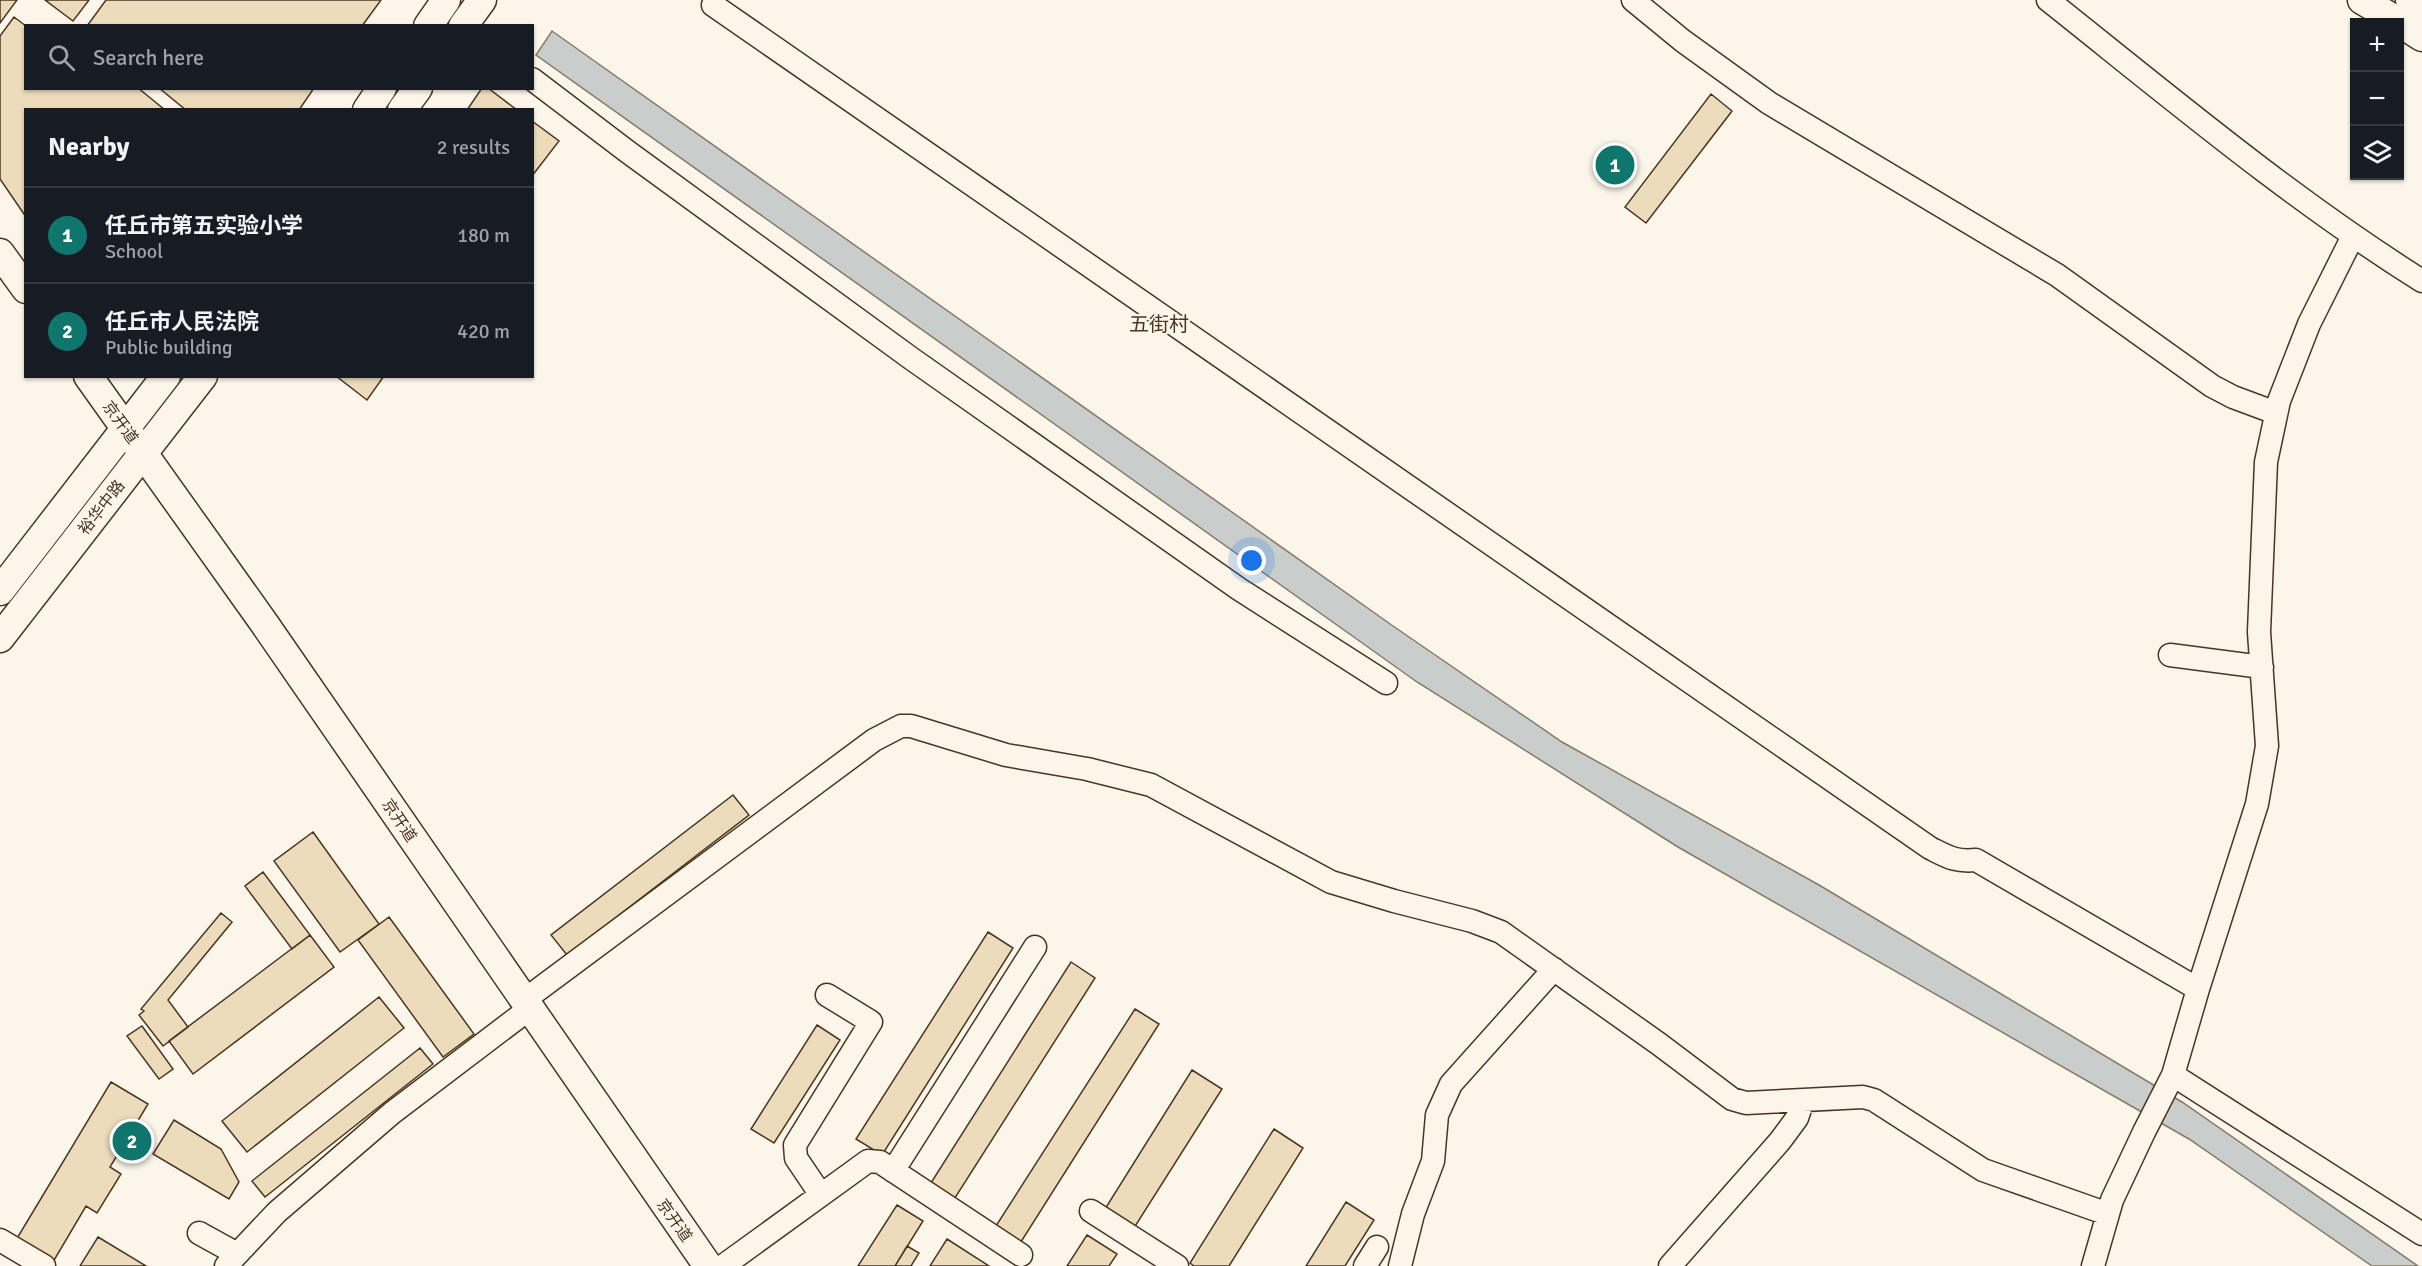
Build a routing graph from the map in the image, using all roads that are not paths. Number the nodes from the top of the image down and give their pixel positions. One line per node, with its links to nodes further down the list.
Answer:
1 (446, 0): 10 (main road)
2 (482, 0): 11 (main road)
3 (1633, 0): 26 (street)
4 (2048, 0): 19 (street)
5 (2362, 0): 9 (main road)
6 (2410, 0): 8 (main road)
7 (713, 5): 36 (street)
8 (2422, 7)
9 (2391, 18)
10 (429, 24)
11 (464, 24)
12 (2404, 26): 13 (main road)
13 (2422, 37)
14 (534, 81): 33 (street)
15 (381, 90): 17 (main road)
16 (417, 90): 18 (main road)
17 (368, 108)
18 (403, 108)
19 (2353, 236): 21 (street); 26 (street)
20 (0, 253): 22 (main road)
21 (2422, 280)
22 (24, 286)
23 (89, 378): 27 (main road, 京开道)
24 (164, 378): 27 (main road, 裕华中路)
25 (201, 378): 28 (main road, 裕华中路)
26 (2276, 413): 32 (street)
27 (126, 429): 28 (main road, 京开道); 29 (main road, 裕华中路)
28 (143, 453): 30 (main road, 裕华中路); 38 (main road, 京开道)
29 (0, 591)
30 (0, 638)
31 (2170, 655): 32 (street)
32 (2262, 667): 36 (street)
33 (1386, 683)
34 (1035, 946): 41 (street)
35 (1554, 969): 38 (street); 40 (street); 56 (street)
36 (2198, 989): 39 (street)
37 (827, 995): 42 (street)
38 (526, 1005): 50 (street); 53 (main road, 京开道)
39 (2172, 1077): 44 (street); 46 (street)
40 (1803, 1100): 44 (street); 57 (street)
41 (893, 1171): 42 (street); 49 (street)
42 (821, 1196): 54 (street)
43 (1091, 1211): 51 (street)
44 (2108, 1214): 58 (street)
45 (199, 1233): 50 (street)
46 (2422, 1234)
47 (0, 1240): 52 (street)
48 (1377, 1246): 55 (street)
49 (1021, 1254)
50 (232, 1260)
51 (1170, 1264)
52 (44, 1266)
53 (708, 1266)
54 (723, 1266)
55 (1365, 1266)
56 (1400, 1266)
57 (1670, 1266)
58 (2093, 1266)

